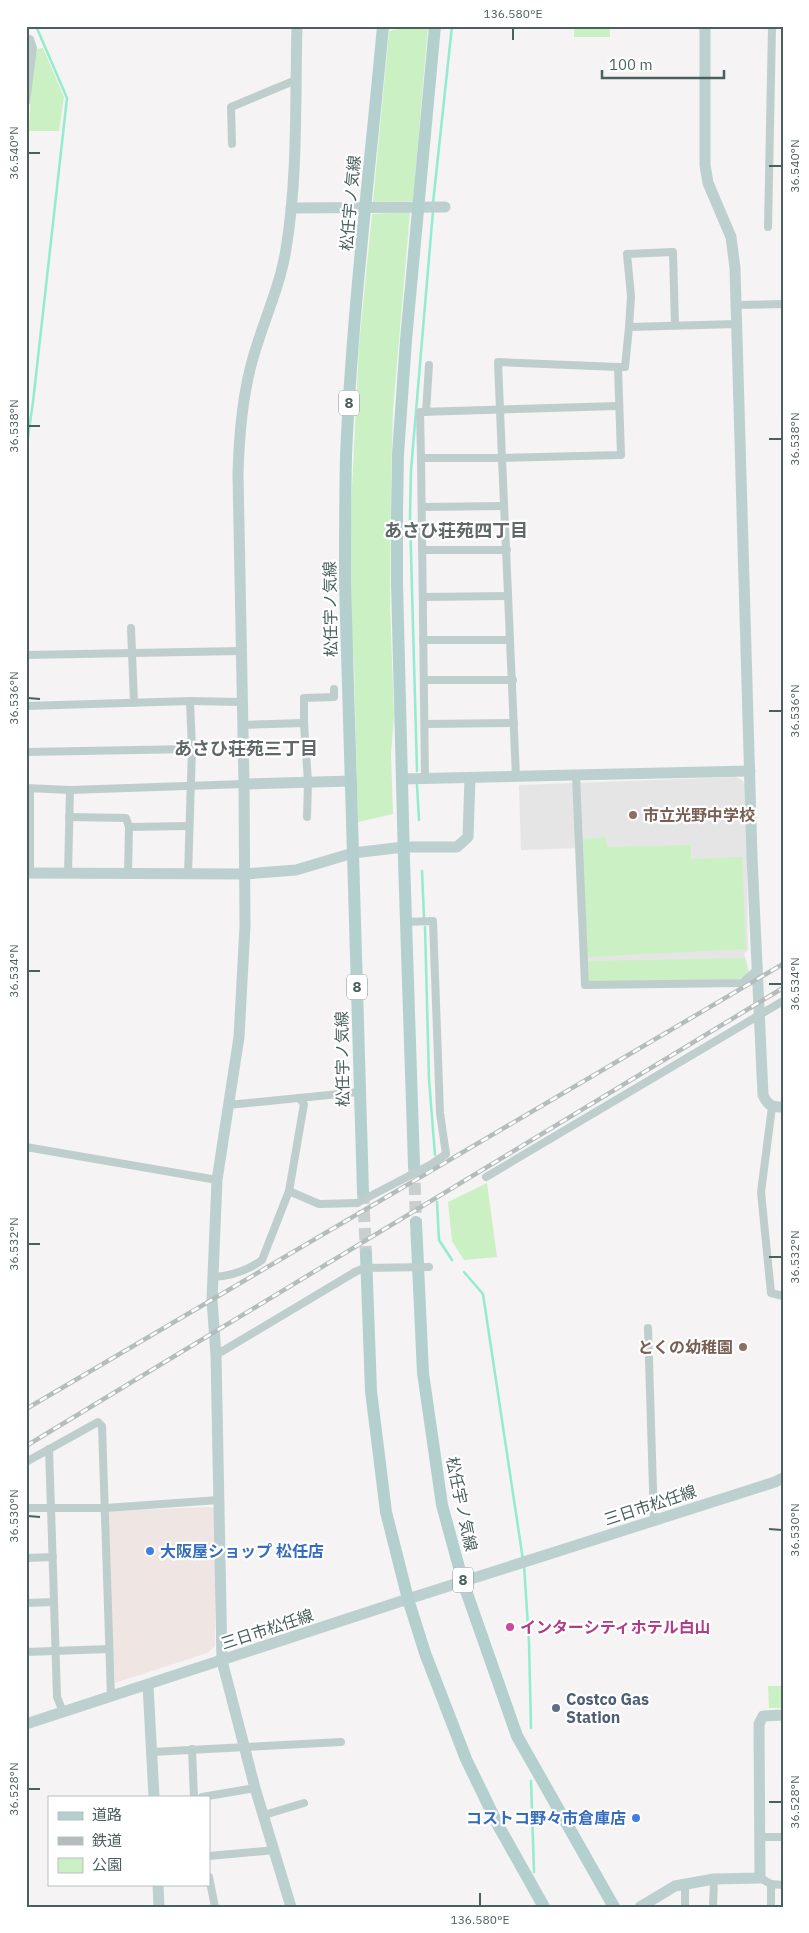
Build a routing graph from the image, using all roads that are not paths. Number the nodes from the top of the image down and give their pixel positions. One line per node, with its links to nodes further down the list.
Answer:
1 (297, 26): 7 (street)
2 (383, 26): 11 (main road, 松任宇ノ気線 / 8)
3 (435, 26): 12 (main road)
4 (705, 26): 16 (street)
5 (772, 26): 14 (street)
6 (26, 39): 8 (street)
7 (296, 80): 10 (street); 13 (street)
8 (27, 92): 9 (street)
9 (26, 102)
10 (232, 144)
11 (366, 207): 12 (street); 13 (street); 58 (main road, 松任宇ノ気線 / 8)
12 (432, 207): 56 (main road)
13 (292, 208): 36 (street)
14 (768, 227)
15 (783, 304): 16 (street)
16 (736, 305): 17 (street)
17 (737, 324): 18 (street); 52 (street)
18 (675, 325): 19 (street); 19 (street)
19 (629, 327): 21 (street)
20 (429, 365): 24 (street)
21 (618, 367): 22 (street); 23 (street)
22 (618, 406): 23 (street); 26 (street)
23 (499, 410): 24 (street); 26 (street)
24 (426, 412): 25 (street)
25 (421, 458): 26 (street); 28 (street)
26 (502, 458): 27 (street)
27 (504, 506): 28 (street); 30 (street)
28 (422, 507): 29 (street)
29 (422, 550): 30 (street); 32 (street)
30 (506, 550): 31 (street)
31 (508, 596): 32 (street); 35 (street)
32 (423, 597): 34 (street)
33 (131, 628): 37 (street)
34 (423, 640): 35 (street); 39 (street)
35 (510, 640): 40 (street)
36 (241, 651): 37 (street); 43 (street)
37 (131, 653): 38 (street); 44 (street)
38 (26, 654)
39 (424, 680): 40 (street); 48 (street)
40 (513, 680): 46 (street)
41 (334, 689): 47 (street)
42 (190, 701): 43 (street); 44 (street); 50 (street)
43 (242, 702): 49 (street)
44 (134, 703): 45 (street)
45 (26, 706)
46 (514, 723): 48 (street); 54 (street)
47 (304, 724): 49 (street); 59 (street)
48 (425, 724): 57 (street)
49 (242, 725): 60 (street)
50 (192, 750): 51 (street); 61 (street)
51 (26, 752)
52 (750, 771): 53 (street); 76 (street)
53 (576, 776): 54 (street); 76 (street)
54 (516, 777): 55 (street)
55 (470, 778): 57 (street); 68 (street)
56 (402, 779): 57 (street); 68 (main road)
57 (425, 779)
58 (351, 781): 59 (street); 69 (main road, 松任宇ノ気線 / 8)
59 (308, 782): 60 (street); 65 (street)
60 (244, 784): 61 (street); 73 (street)
61 (190, 787): 63 (street); 66 (street)
62 (28, 788): 63 (street); 70 (street)
63 (70, 790): 64 (street)
64 (69, 817): 67 (street); 71 (street)
65 (307, 817)
66 (189, 826): 67 (street); 74 (street)
67 (130, 827): 72 (street)
68 (404, 847): 69 (street); 75 (main road)
69 (353, 853): 73 (street); 79 (main road, 松任宇ノ気線 / 8)
70 (28, 873): 71 (street)
71 (68, 873): 72 (street)
72 (128, 874): 74 (street)
73 (245, 874): 74 (street); 81 (street)
74 (188, 875)
75 (405, 922): 84 (main road); 88 (street, bridge)
76 (758, 969): 78 (street)
77 (783, 1001): 78 (street)
78 (760, 1015): 82 (street); 85 (street)
79 (359, 1092): 80 (street); 88 (main road, 松任宇ノ気線 / 8)
80 (299, 1098): 81 (street); 87 (street)
81 (228, 1105): 86 (street)
82 (777, 1107): 93 (street)
83 (26, 1147): 86 (street)
84 (414, 1165)
85 (486, 1177)
86 (217, 1180): 92 (street)
87 (289, 1191): 88 (street); 92 (street)
88 (360, 1198)
89 (416, 1222): 106 (main road, 松任宇ノ気線 / 8)
90 (366, 1254): 107 (main road)
91 (429, 1267): 95 (street, bridge)
92 (213, 1277): 95 (street)
93 (783, 1296)
94 (648, 1328): 103 (street)
95 (216, 1355): 99 (street)
96 (49, 1449): 97 (street); 101 (street); 102 (street)
97 (26, 1462)
98 (783, 1478): 103 (street, 三日市松任線)
99 (219, 1500): 102 (street); 113 (street)
100 (26, 1508): 101 (street)
101 (51, 1508): 102 (street); 104 (street)
102 (105, 1508): 110 (street)
103 (654, 1520): 106 (street, 三日市松任線)
104 (53, 1557): 105 (street); 108 (street)
105 (26, 1558)
106 (463, 1582): 107 (street, 三日市松任線); 143 (main road, 松任宇ノ気線 / 8)
107 (408, 1599): 113 (street, 三日市松任線); 142 (main road)
108 (54, 1602): 109 (street); 111 (street)
109 (26, 1603)
110 (109, 1649): 111 (street); 115 (street)
111 (55, 1650): 112 (street); 116 (street)
112 (26, 1652)
113 (222, 1661): 114 (street, 三日市松任線); 120 (street)
114 (148, 1685): 115 (street, 三日市松任線); 122 (street)
115 (111, 1697): 116 (street, 三日市松任線)
116 (63, 1712): 118 (street, 三日市松任線)
117 (783, 1716): 129 (street)
118 (26, 1724)
119 (341, 1742): 120 (street)
120 (244, 1746): 121 (street); 123 (street)
121 (192, 1749): 122 (street); 125 (street)
122 (152, 1752): 124 (street)
123 (255, 1788): 126 (street); 128 (street)
124 (154, 1796)
125 (194, 1796)
126 (208, 1796)
127 (304, 1803): 128 (street)
128 (264, 1815): 131 (street)
129 (761, 1837): 130 (street); 134 (street)
130 (783, 1837)
131 (275, 1850): 132 (street); 141 (street)
132 (210, 1856)
133 (714, 1879): 134 (street); 136 (street); 146 (street)
134 (765, 1881): 137 (street); 147 (street)
135 (210, 1882): 140 (street)
136 (685, 1884): 144 (street); 145 (street)
137 (783, 1885)
138 (158, 1886): 139 (street)
139 (159, 1907)
140 (215, 1907)
141 (291, 1907)
142 (544, 1907)
143 (614, 1907)
144 (640, 1907)
145 (685, 1907)
146 (713, 1907)
147 (771, 1907)

